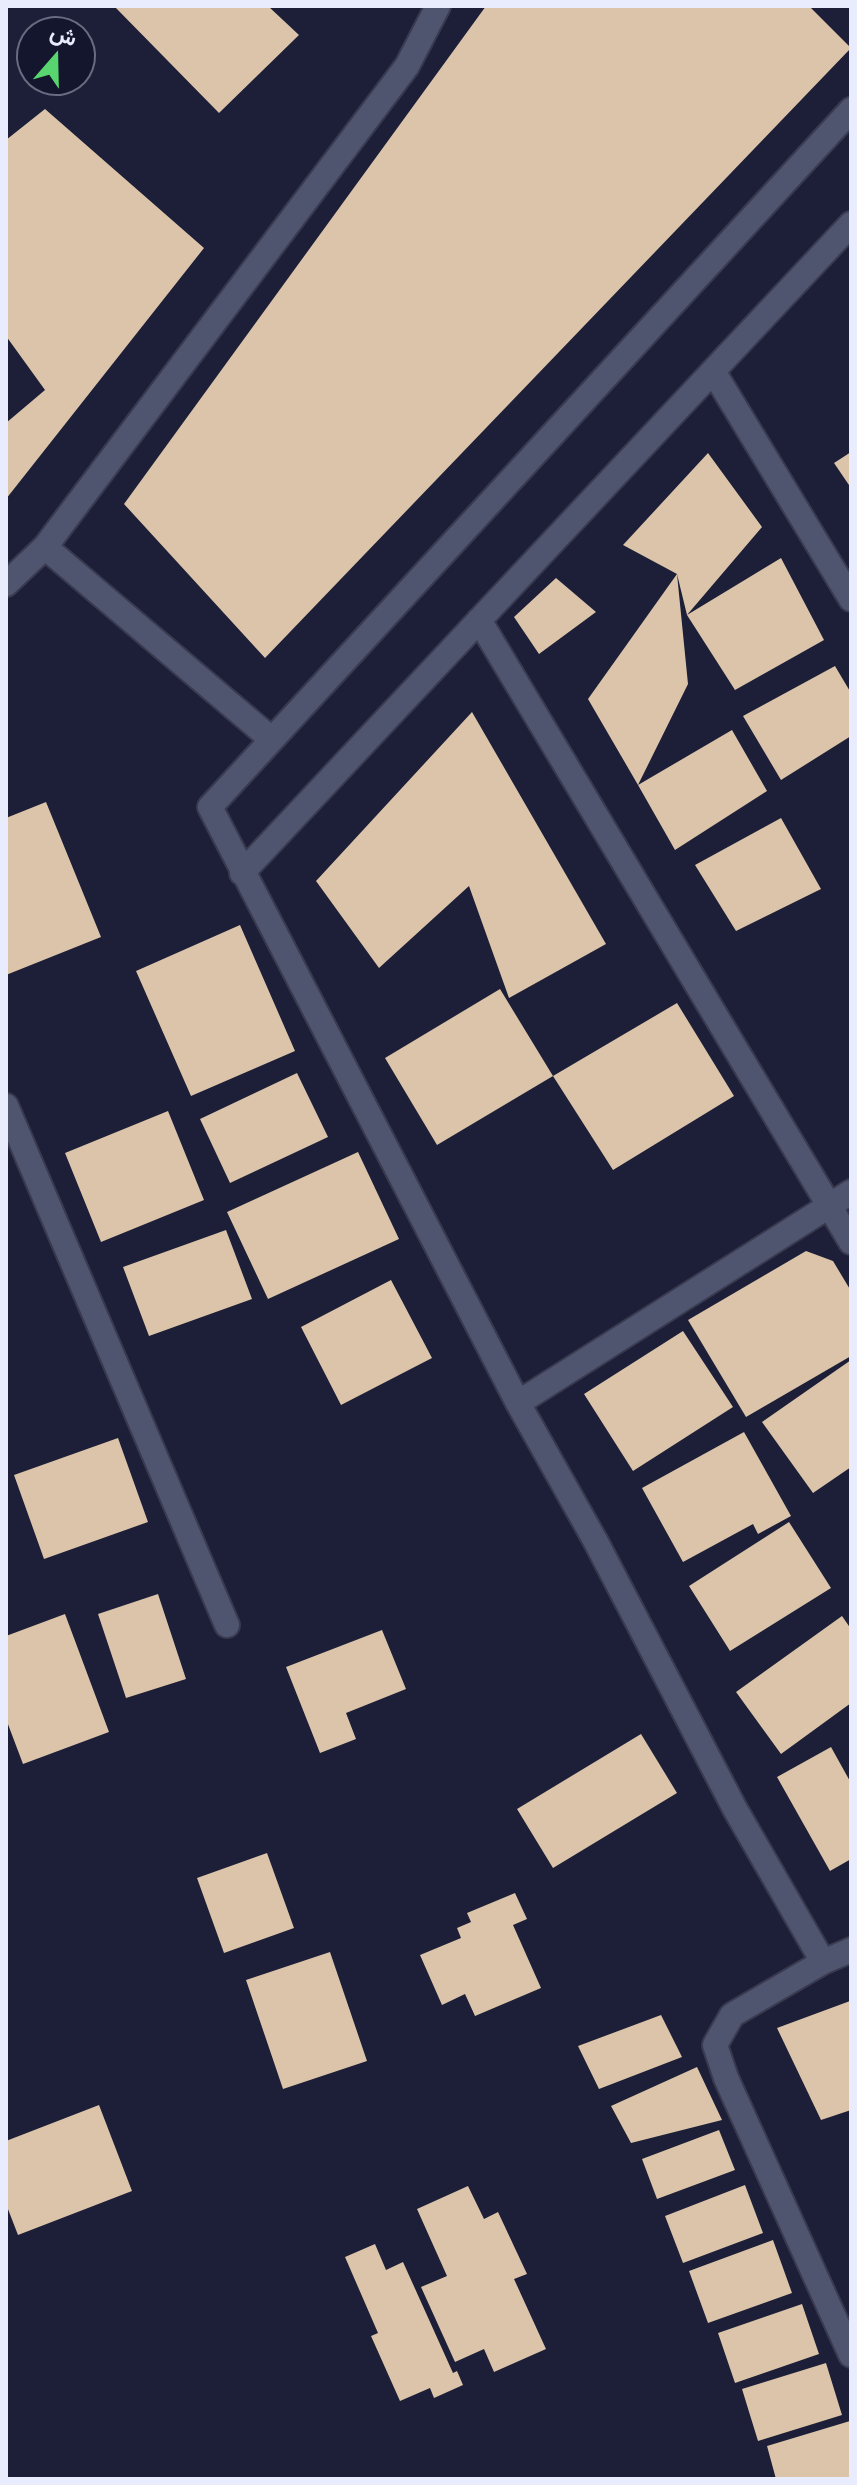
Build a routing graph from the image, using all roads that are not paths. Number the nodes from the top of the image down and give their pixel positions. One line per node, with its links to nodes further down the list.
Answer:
1 (438, 6): 5 (street)
2 (851, 110): 9 (street)
3 (851, 224): 4 (street)
4 (713, 371): 7 (street); 8 (street)
5 (45, 547): 6 (street); 9 (street)
6 (7, 586)
7 (851, 599)
8 (479, 620): 10 (street); 13 (street)
9 (270, 738): 10 (street)
10 (242, 873): 15 (street)
11 (6, 1106): 16 (street)
12 (851, 1192): 13 (street)
13 (829, 1206): 14 (street); 15 (street)
14 (851, 1242)
15 (518, 1403): 18 (street)
16 (227, 1625)
17 (851, 1950): 18 (street)
18 (823, 1962): 19 (street)
19 (851, 2355)

